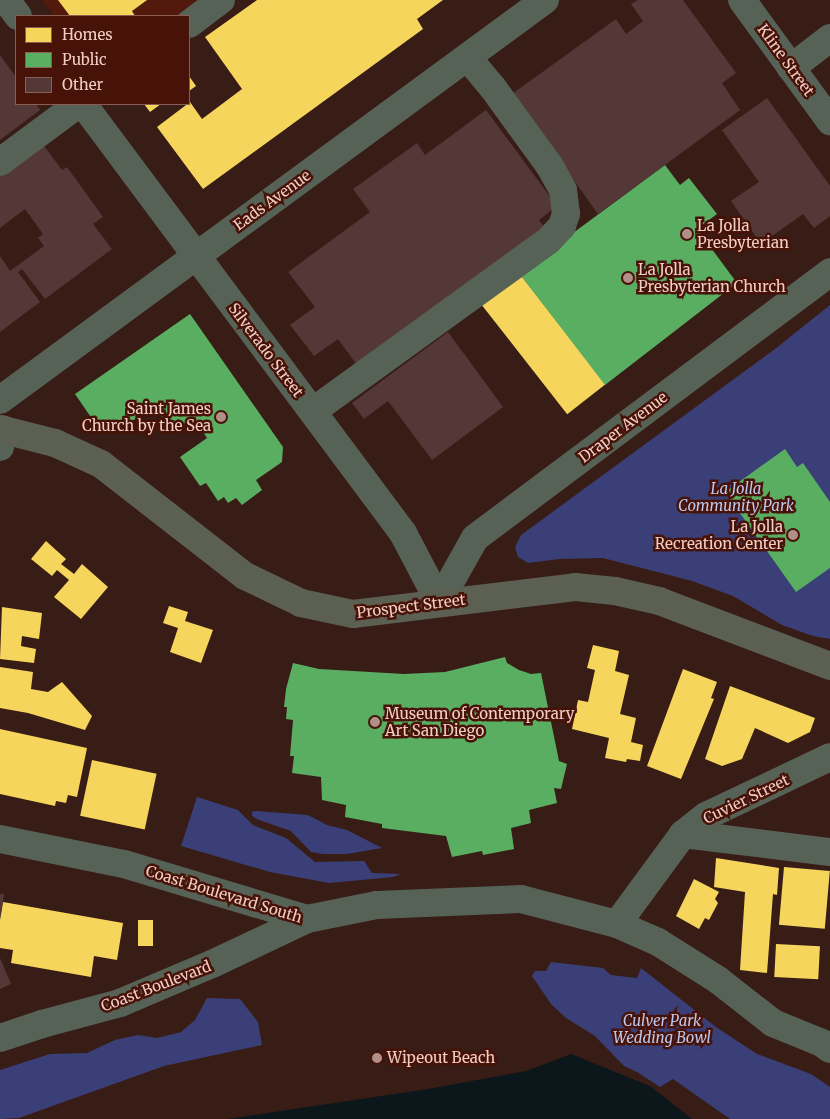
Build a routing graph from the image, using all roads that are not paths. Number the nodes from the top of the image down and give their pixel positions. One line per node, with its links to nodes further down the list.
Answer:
1 (6, 0): 5 (street)
2 (221, 0): 6 (street)
3 (544, 0): 8 (street, Eads Avenue)
4 (742, 0): 9 (street, Kline Street)
5 (17, 15)
6 (190, 23)
7 (830, 38): 9 (street)
8 (467, 57): 14 (street, Eads Avenue); 17 (street)
9 (791, 68): 12 (street, Kline Street)
10 (77, 105): 13 (street)
11 (84, 105): 14 (street, Silverado Street)
12 (830, 121)
13 (0, 162)
14 (195, 256): 16 (street, Eads Avenue); 17 (street, Silverado Street)
15 (830, 272): 19 (street, Draper Avenue)
16 (0, 400)
17 (313, 411): 19 (street, Silverado Street)
18 (1, 435): 19 (main road, Prospect Street)
19 (440, 602): 20 (main road, Prospect Street)
20 (830, 666)
21 (830, 757): 22 (street, Cuvier Street)
22 (684, 834): 24 (street); 26 (street, Cuvier Street)
23 (0, 839): 25 (street, Coast Boulevard South)
24 (830, 852)
25 (306, 919): 26 (street, Coast Boulevard South); 27 (street, Coast Boulevard)
26 (617, 924): 28 (street, Coast Boulevard South)
27 (0, 1038)
28 (830, 1049)

